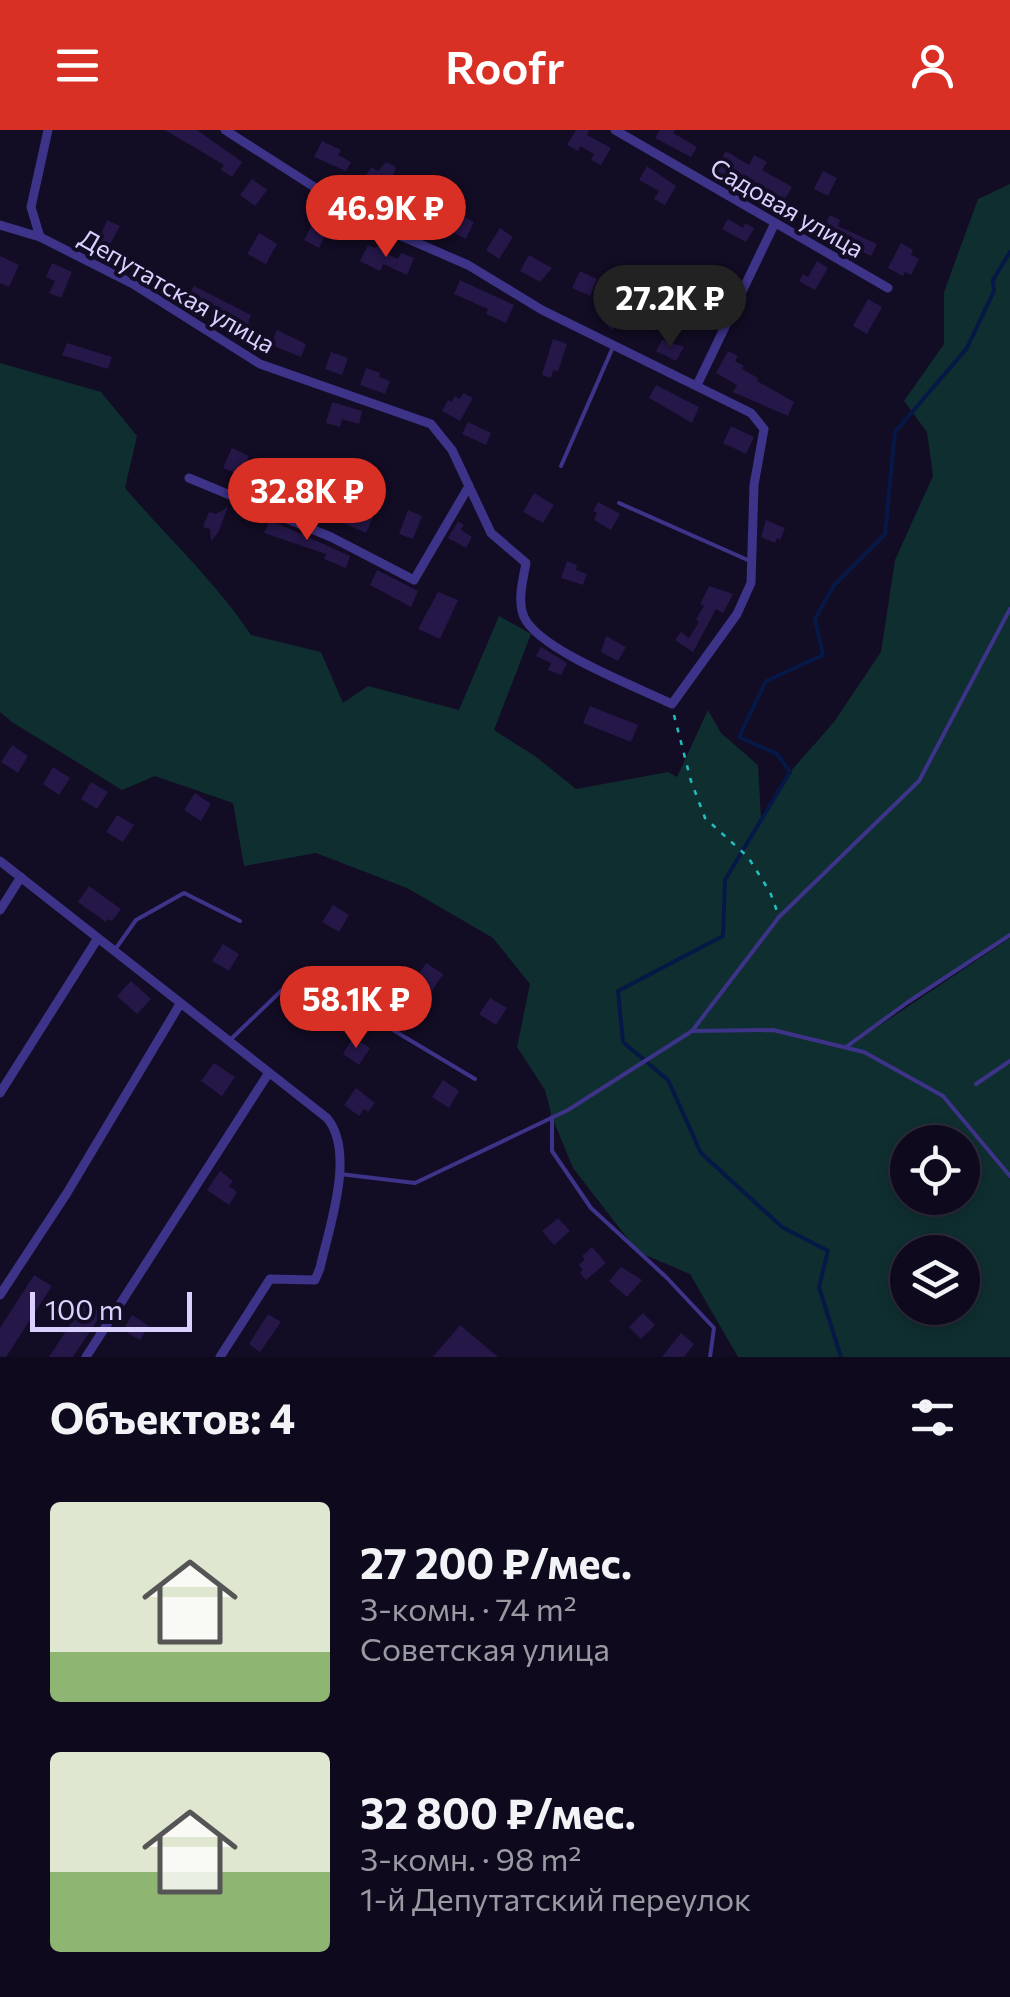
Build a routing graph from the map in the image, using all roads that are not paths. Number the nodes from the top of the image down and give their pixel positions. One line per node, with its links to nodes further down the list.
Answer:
1 (48, 130): 6 (street, Депутатская улица)
2 (225, 130): 8 (street)
3 (615, 130): 5 (street, Садовая улица)
4 (0, 224): 6 (street)
5 (774, 225): 7 (street, Садовая улица); 9 (street)
6 (40, 237): 12 (street, Депутатская улица)
7 (888, 288)
8 (614, 345): 9 (street); 10 (lane)
9 (697, 385): 14 (street)
10 (562, 466)
11 (189, 478): 12 (street)
12 (469, 486): 14 (street, Депутатская улица)
13 (620, 503): 14 (lane)
14 (750, 561)
15 (1010, 608): 24 (lane)
16 (0, 861): 17 (street)
17 (21, 877): 18 (street); 21 (street)
18 (0, 910)
19 (240, 921): 22 (lane)
20 (1010, 934): 26 (lane)
21 (98, 938): 22 (street); 31 (street)
22 (114, 952): 23 (street)
23 (180, 1004): 25 (street); 35 (street)
24 (692, 1031): 26 (lane); 32 (lane)
25 (227, 1042): 28 (street); 29 (lane)
26 (846, 1048): 34 (lane)
27 (1010, 1061): 30 (lane)
28 (268, 1074): 33 (street); 36 (street)
29 (475, 1078)
30 (976, 1084)
31 (0, 1092)
32 (552, 1118): 33 (lane); 38 (lane)
33 (340, 1174): 37 (street)
34 (1010, 1176)
35 (0, 1295)
36 (86, 1357)
37 (220, 1357)
38 (710, 1357)

